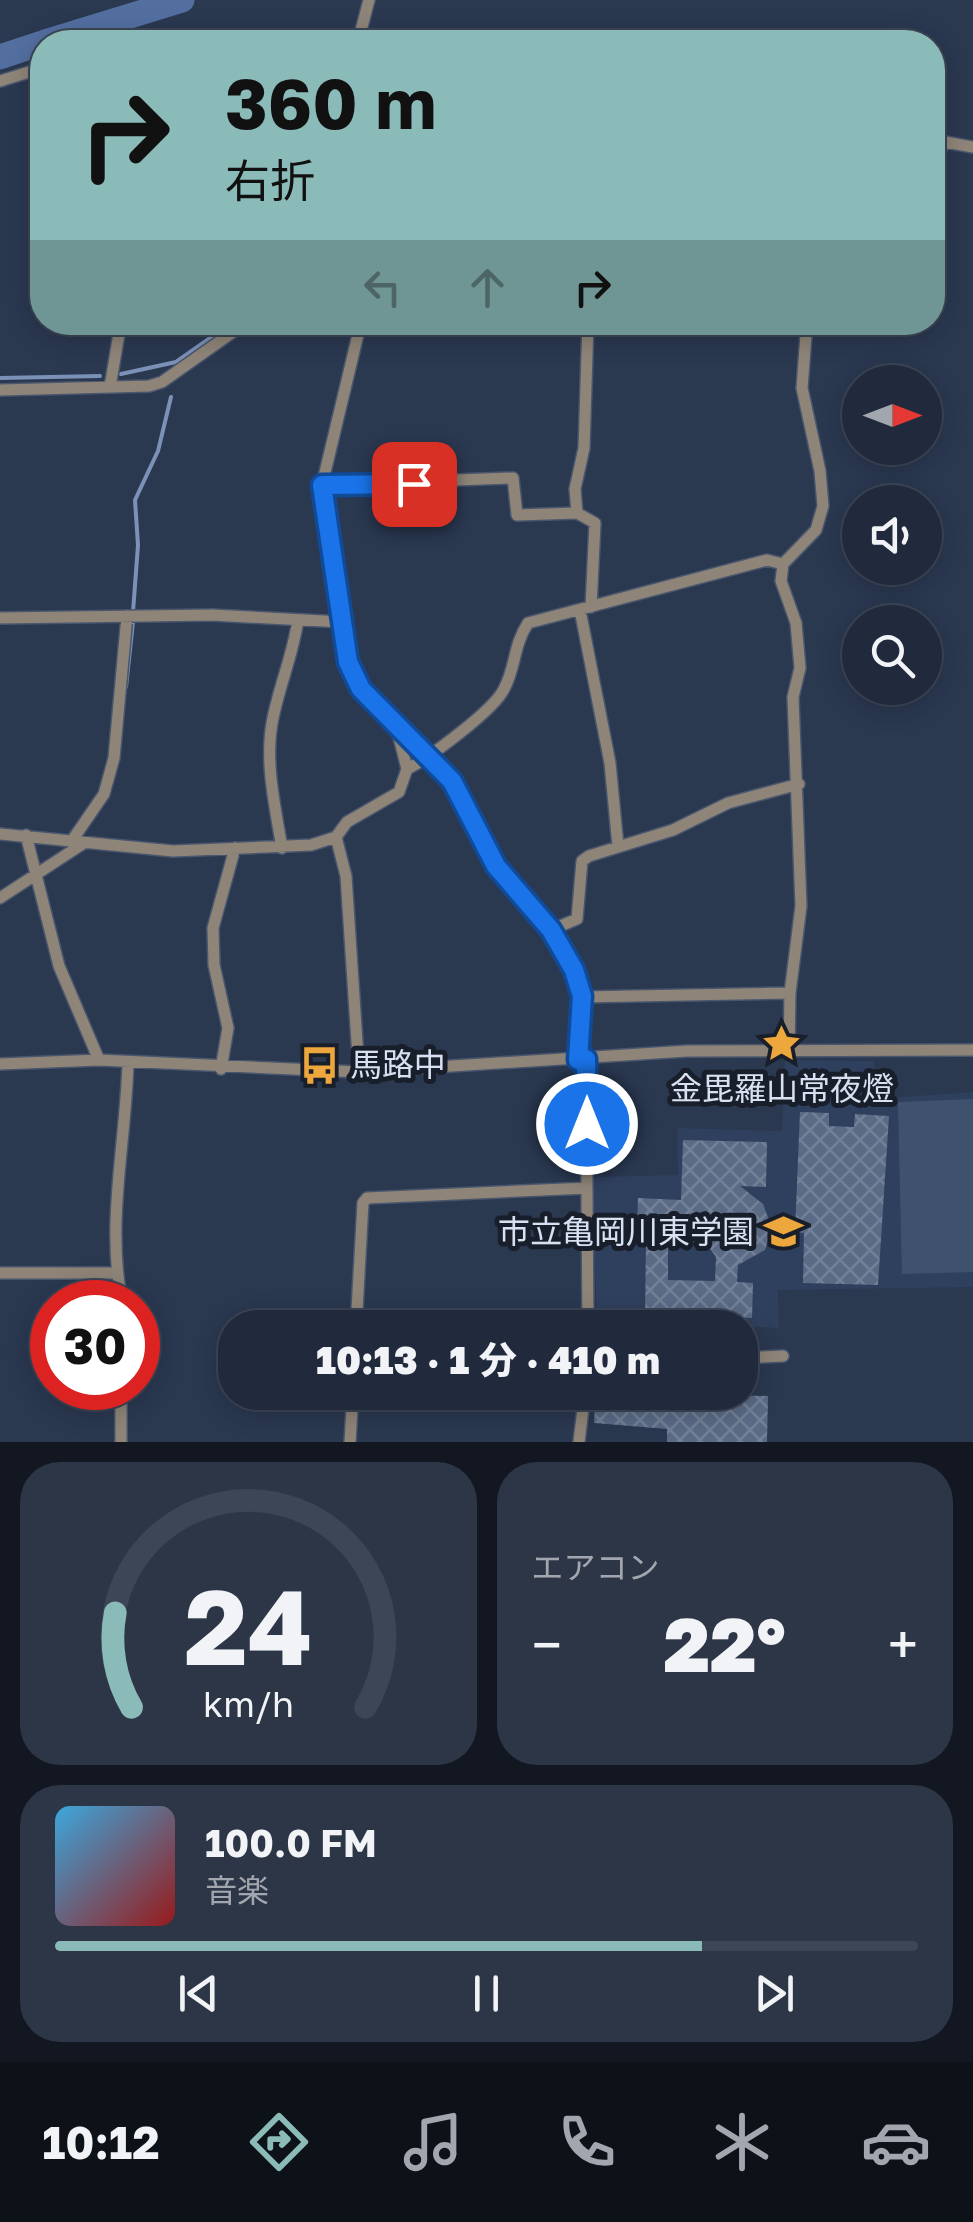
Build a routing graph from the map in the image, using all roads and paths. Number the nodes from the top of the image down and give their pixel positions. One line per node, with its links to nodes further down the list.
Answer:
1 (368, 0): 2 (street)
2 (361, 30)
3 (30, 72): 4 (street)
4 (0, 82)
5 (945, 143): 6 (street)
6 (973, 146)
7 (119, 335): 12 (street)
8 (229, 335): 12 (street)
9 (358, 335): 14 (street)
10 (588, 335): 15 (street)
11 (806, 335): 16 (street)
12 (110, 387): 13 (street)
13 (0, 390)
14 (322, 485): 15 (street); 21 (street)
15 (577, 513): 17 (street)
16 (783, 564): 17 (street); 25 (street)
17 (586, 609): 23 (street); 30 (street)
18 (127, 616): 19 (street); 20 (street); 29 (street)
19 (0, 618)
20 (298, 620): 21 (street); 32 (street)
21 (342, 622): 22 (street)
22 (396, 725): 23 (street); 24 (street)
23 (432, 756): 24 (street); 35 (street)
24 (408, 770): 28 (street)
25 (799, 784): 30 (street); 36 (street)
26 (0, 834): 27 (street)
27 (26, 836): 29 (street); 33 (street)
28 (336, 836): 32 (street); 45 (street)
29 (78, 842): 31 (street); 33 (street)
30 (618, 846): 35 (street)
31 (235, 848): 32 (street); 44 (street)
32 (282, 848)
33 (36, 878): 34 (street); 40 (street)
34 (0, 898)
35 (551, 930): 37 (street)
36 (790, 992): 37 (street); 39 (street)
37 (582, 996): 41 (street)
38 (973, 1050): 39 (street)
39 (789, 1052): 41 (street)
40 (98, 1060): 42 (street); 43 (street)
41 (582, 1060): 45 (street); 46 (street)
42 (128, 1062): 44 (street); 48 (street)
43 (0, 1064)
44 (221, 1069): 45 (street)
45 (359, 1072)
46 (587, 1188): 50 (street); 51 (street)
47 (0, 1272): 48 (street)
48 (116, 1273): 49 (street)
49 (117, 1280)
50 (357, 1310)
51 (588, 1310)
52 (783, 1356): 53 (street)
53 (758, 1357)
54 (121, 1410): 57 (street)
55 (352, 1410): 58 (street)
56 (583, 1410): 59 (street)
57 (121, 1442)
58 (350, 1442)
59 (579, 1442)

